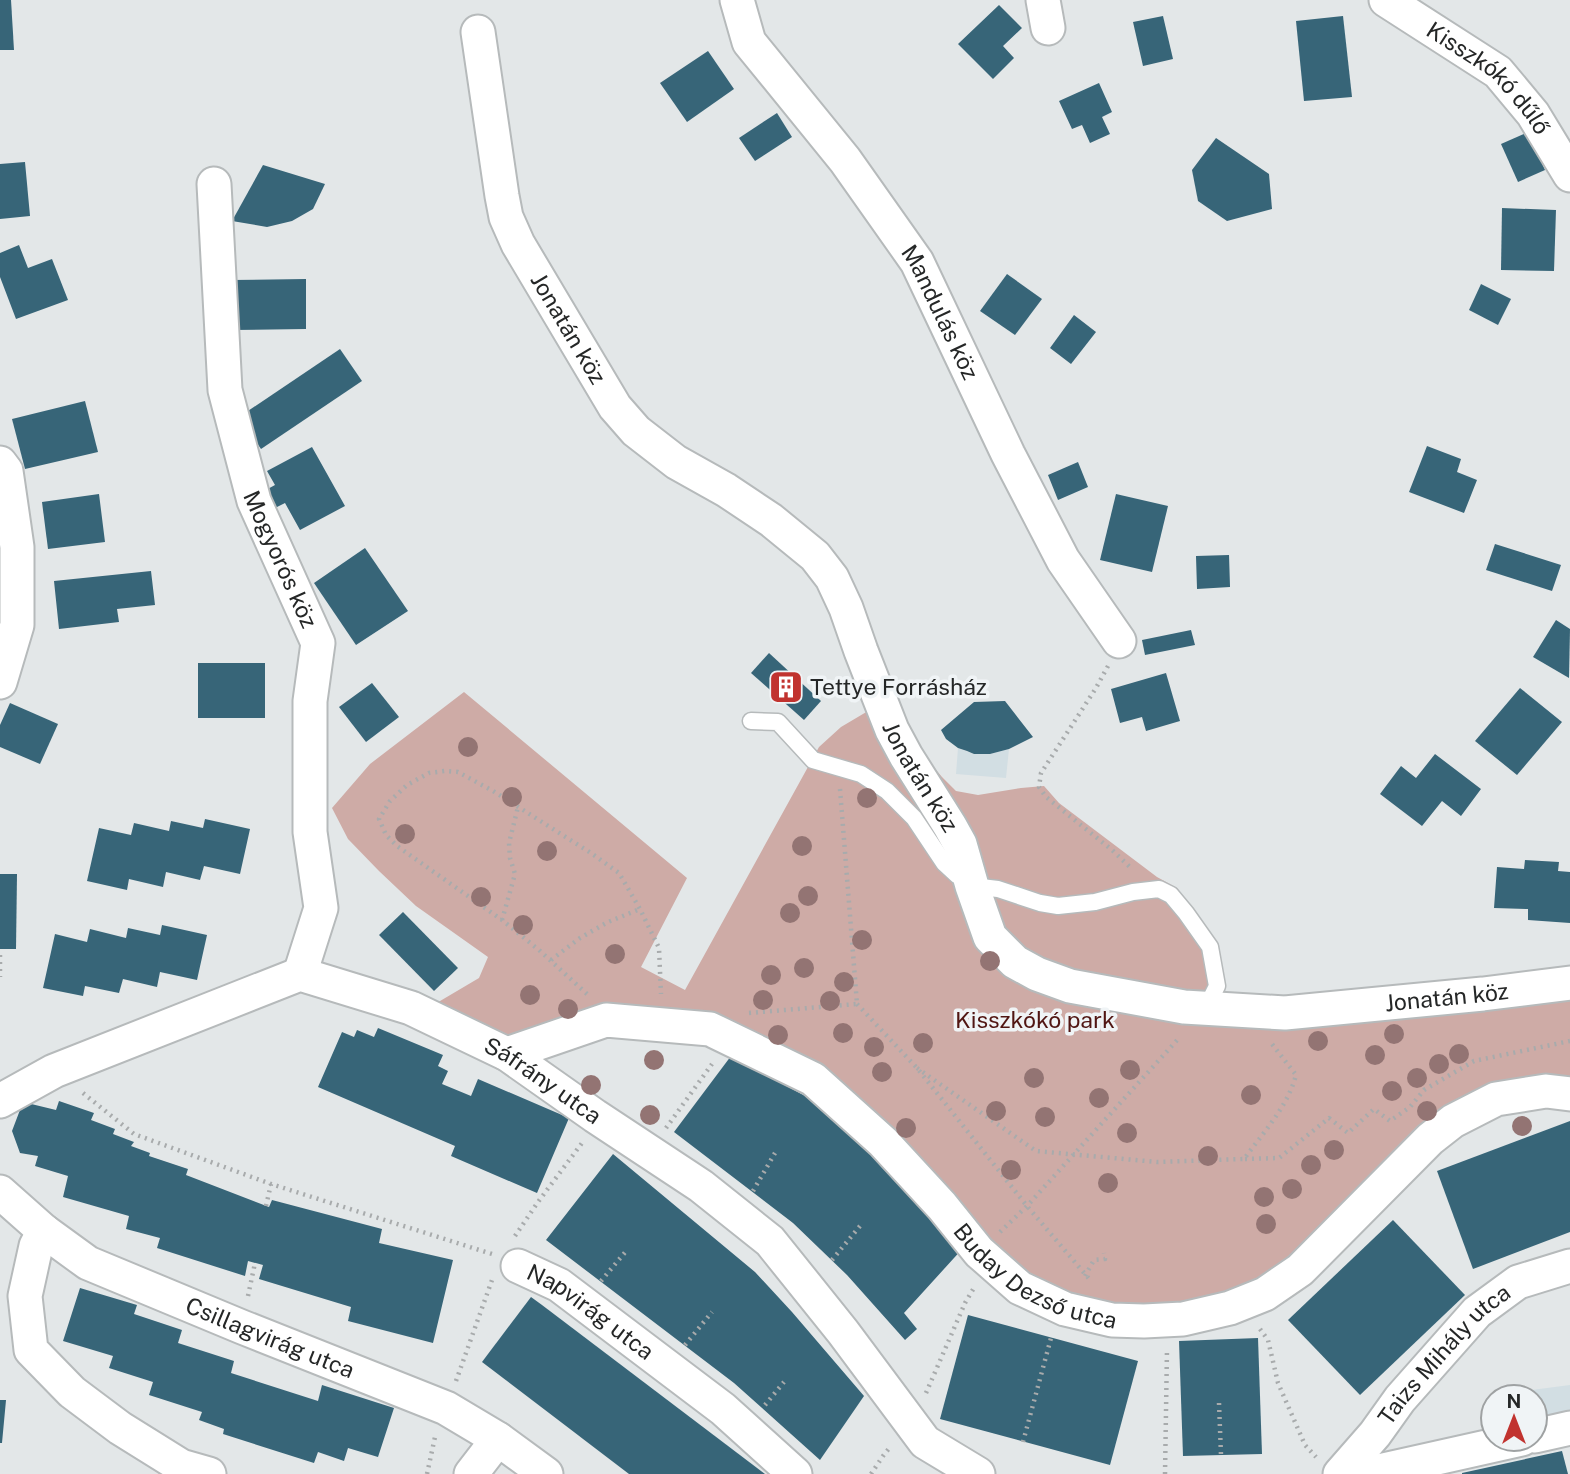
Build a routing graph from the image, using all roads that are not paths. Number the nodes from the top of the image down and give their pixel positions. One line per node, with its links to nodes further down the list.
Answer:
1 (737, 0): 7 (street, Mandulás köz)
2 (1386, 0): 4 (street, Kisszkókó dűlő)
3 (478, 32): 10 (street, Jonatán köz)
4 (1570, 175)
5 (214, 184): 11 (street, Mogyorós köz)
6 (0, 463): 8 (street)
7 (1115, 651)
8 (0, 682)
9 (751, 721): 10 (lane)
10 (971, 883): 13 (street, Jonatán köz); 13 (lane)
11 (300, 974): 14 (street, Sáfrány utca); 16 (street)
12 (1570, 983): 13 (street, Jonatán köz)
13 (1206, 1008)
14 (507, 1054): 15 (street, Buday Dezső utca); 30 (street, Sáfrány utca)
15 (1570, 1094)
16 (0, 1101)
17 (0, 1192): 18 (street, Csillagvirág utca)
18 (44, 1231): 23 (street, Csillagvirág utca); 26 (street)
19 (518, 1266): 29 (street, Napvirág utca)
20 (1570, 1266): 25 (street, Taizs Mihály utca)
21 (1570, 1428): 22 (street)
22 (1549, 1433)
23 (498, 1439): 27 (street); 28 (street, Csillagvirág utca)
24 (1479, 1449): 31 (street)
25 (1331, 1469)
26 (209, 1474)
27 (471, 1474)
28 (547, 1474)
29 (795, 1474)
30 (978, 1474)
31 (1365, 1474)

